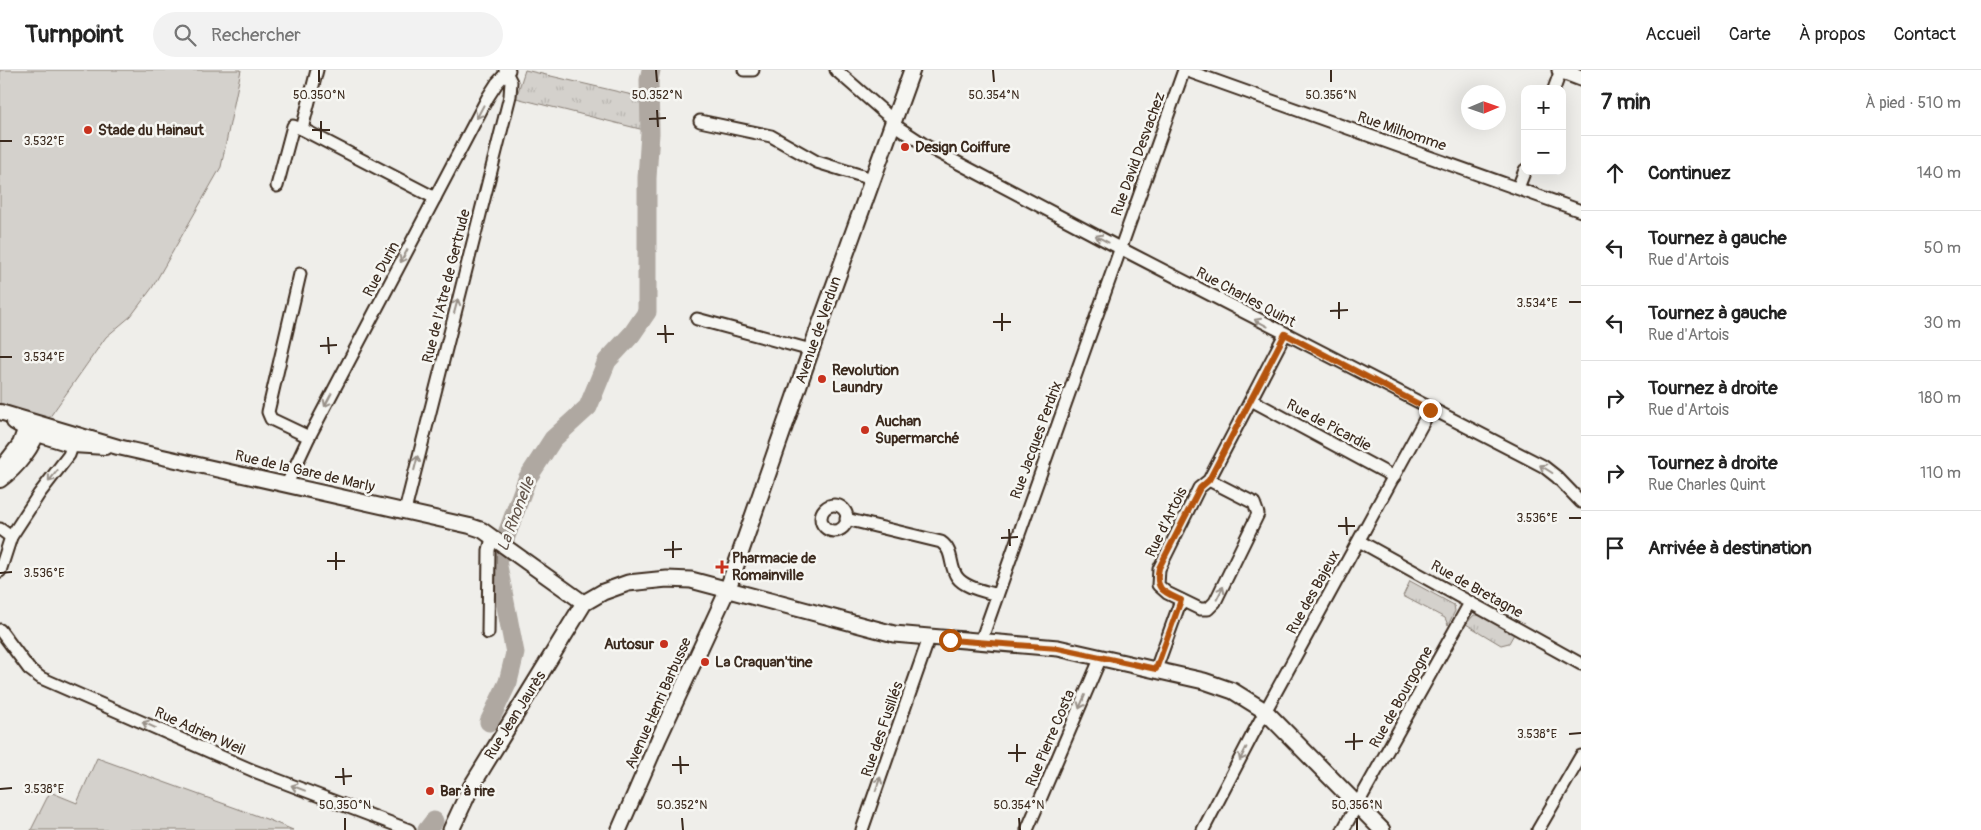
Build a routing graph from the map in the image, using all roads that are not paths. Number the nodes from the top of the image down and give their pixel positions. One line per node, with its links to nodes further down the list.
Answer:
1 (317, 70): 13 (street)
2 (744, 70): 3 (street)
3 (753, 70)
4 (836, 70): 12 (street, Rue Charles Quint)
5 (912, 70): 12 (main road, Avenue de Verdun)
6 (1185, 70): 17 (street, Rue Milhomme); 20 (street, Rue David Desvachez)
7 (1560, 70): 9 (main road); 10 (street)
8 (507, 71): 18 (street, Rue Durin, one-way to 18); 37 (street, Rue de l'Atre de Gertrude, one-way to 8)
9 (1581, 78)
10 (1555, 85)
11 (700, 121): 15 (street)
12 (894, 122): 15 (main road, Avenue de Verdun); 20 (street, Rue Charles Quint, one-way to 12)
13 (302, 129): 16 (street); 18 (street)
14 (1523, 175): 17 (street)
15 (872, 180): 24 (main road, Avenue de Verdun)
16 (278, 186)
17 (1518, 188): 19 (street, Rue Milhomme)
18 (435, 198): 29 (street, Rue Durin, one-way to 29)
19 (1581, 211)
20 (1120, 249): 23 (street, Rue Charles Quint, one-way to 20); 45 (street, Rue Jacques Perdrix)
21 (300, 274): 29 (street)
22 (697, 319): 24 (street)
23 (1285, 334): 25 (street, Rue d'Artois); 26 (street, Rue Charles Quint)
24 (810, 350): 44 (main road, Avenue de Verdun)
25 (1250, 400): 32 (street, Rue de Picardie); 34 (street, Rue d'Artois)
26 (1430, 410): 32 (street, Rue des Bajeux); 36 (street, Rue Charles Quint, one-way to 26)
27 (0, 414): 28 (street, Rue de la Gare de Marly)
28 (33, 427): 30 (street, Rue de la Gare de Marly); 31 (street); 33 (street)
29 (309, 437): 35 (street, Rue Durin)
30 (75, 440): 35 (street, Rue de la Gare de Marly); 40 (street, one-way to 40)
31 (0, 470)
32 (1394, 477): 42 (street, Rue des Bajeux)
33 (0, 480)
34 (1209, 480): 46 (street, Rue d'Artois); 46 (street, Rue d'Artois, one-way to 34)
35 (286, 484): 37 (street, Rue de la Gare de Marly)
36 (1581, 502)
37 (405, 510): 41 (street, Rue de la Gare de Marly)
38 (846, 518): 45 (street)
39 (0, 529): 40 (street)
40 (10, 537): 43 (street)
41 (494, 539): 47 (street, Rue de la Gare de Marly); 50 (street)
42 (1358, 541): 48 (street, Rue de Bretagne); 56 (street, Rue des Bajeux)
43 (0, 572)
44 (727, 591): 47 (main road); 51 (main road); 61 (street, Avenue Henri Barbusse)
45 (997, 595): 52 (street, Rue Jacques Perdrix)
46 (1181, 600): 55 (street)
47 (584, 603): 60 (main road, Rue Jean Jaurès)
48 (1470, 603): 54 (street, Rue de Bretagne); 58 (street, Rue de Bourgogne)
49 (0, 630): 59 (street, Rue Adrien Weil, one-way to 49)
50 (488, 633)
51 (929, 638): 52 (main road); 62 (street, Rue des Fusillés, one-way to 51)
52 (981, 642): 53 (main road)
53 (1101, 657): 55 (main road); 63 (street, Rue Pierre Costa, one-way to 63)
54 (1581, 664)
55 (1156, 669): 56 (main road)
56 (1265, 711): 58 (main road); 64 (street, Rue des Bajeux, one-way to 64)
57 (1581, 756): 67 (street)
58 (1358, 806): 65 (street, Rue de Bourgogne); 66 (main road)
59 (409, 830)
60 (451, 830)
61 (619, 830)
62 (862, 830)
63 (1027, 830)
64 (1203, 830)
65 (1343, 830)
66 (1382, 830)
67 (1538, 830)

